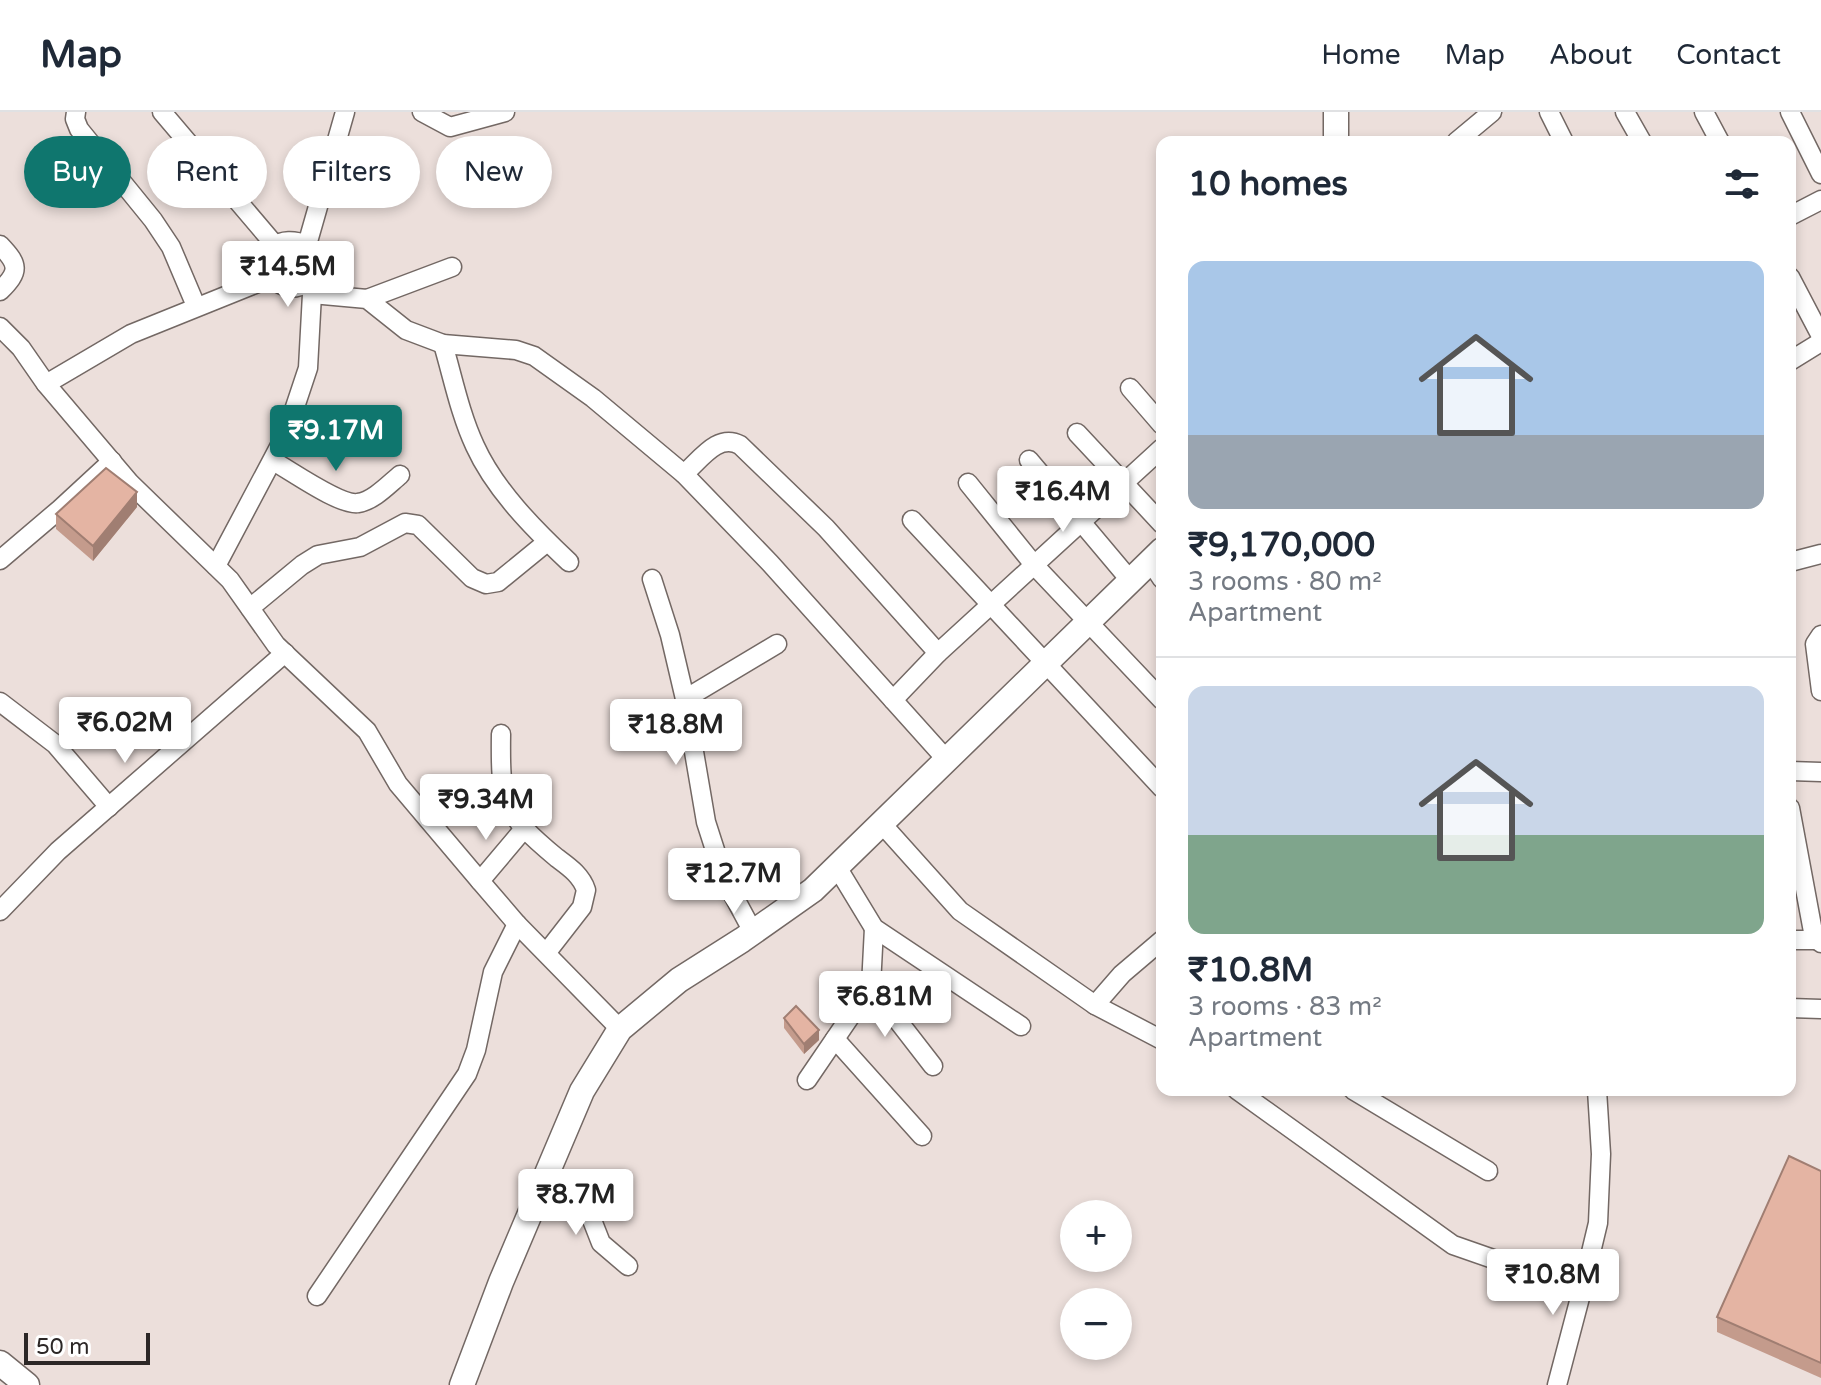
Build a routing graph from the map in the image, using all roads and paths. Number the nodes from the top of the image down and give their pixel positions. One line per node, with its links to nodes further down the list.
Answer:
1 (76, 112): 29 (street)
2 (162, 112): 21 (street)
3 (345, 112): 22 (street)
4 (422, 112): 5 (street)
5 (505, 112)
6 (1336, 112): 13 (main road)
7 (1492, 112): 12 (street)
8 (1549, 112): 14 (street)
9 (1625, 112): 15 (street)
10 (1704, 112): 16 (street)
11 (1790, 112): 17 (street)
12 (1481, 134)
13 (1336, 136)
14 (1561, 136)
15 (1639, 136)
16 (1717, 136)
17 (1821, 174)
18 (1821, 200): 19 (street)
19 (1796, 213)
20 (0, 245): 27 (street)
21 (275, 245): 22 (street); 24 (street)
22 (307, 245): 25 (street)
23 (452, 267): 28 (street)
24 (270, 278): 25 (street); 29 (street)
25 (310, 288): 28 (street); 41 (street)
26 (1796, 289): 31 (street)
27 (0, 291)
28 (367, 299): 32 (street)
29 (196, 306): 34 (street)
30 (0, 327): 34 (street)
31 (1821, 339): 33 (street)
32 (443, 344): 42 (street); 49 (street)
33 (1796, 357)
34 (46, 384): 40 (street)
35 (1130, 388): 36 (street)
36 (1156, 418)
37 (1077, 433): 45 (street)
38 (1156, 454): 45 (street)
39 (1029, 460): 48 (street)
40 (112, 461): 51 (street); 55 (street)
41 (273, 461): 43 (street); 55 (street)
42 (684, 474): 65 (street); 70 (street)
43 (400, 475)
44 (968, 483): 56 (street)
45 (1125, 483): 46 (street); 48 (street)
46 (1156, 517)
47 (912, 520): 59 (street)
48 (1081, 523): 56 (street); 58 (street)
49 (547, 542): 53 (street); 60 (street)
50 (1821, 554): 52 (street)
51 (0, 560)
52 (1796, 560)
53 (569, 562)
54 (1156, 565): 58 (main road)
55 (216, 566): 60 (street)
56 (1035, 566): 59 (street); 61 (street)
57 (652, 579): 69 (street)
58 (1130, 580): 61 (main road)
59 (990, 606): 65 (street); 66 (street)
60 (250, 608): 64 (street)
61 (1087, 621): 66 (main road); 68 (street)
62 (1821, 635): 67 (street)
63 (777, 644): 69 (street)
64 (285, 653): 77 (street); 82 (street)
65 (938, 653): 70 (street)
66 (1044, 663): 73 (main road); 76 (street)
67 (1821, 691)
68 (1156, 694)
69 (685, 699): 86 (street)
70 (893, 700): 73 (street)
71 (0, 702): 77 (street)
72 (501, 734): 79 (street)
73 (946, 759): 78 (main road)
74 (1796, 771): 75 (street)
75 (1821, 772)
76 (1156, 782)
77 (109, 807): 83 (street)
78 (882, 824): 81 (main road); 92 (street)
79 (523, 830): 82 (street); 90 (street)
80 (1796, 837): 88 (street)
81 (837, 867): 85 (street); 86 (main road)
82 (480, 881): 84 (street)
83 (0, 911)
84 (517, 924): 90 (street); 111 (street)
85 (874, 928): 91 (street); 95 (street)
86 (753, 932): 96 (main road)
87 (1796, 940): 88 (street)
88 (1818, 942)
89 (1156, 945): 92 (street)
90 (547, 952): 96 (street)
91 (871, 986): 98 (street); 99 (street)
92 (1095, 1005): 97 (street)
93 (1796, 1008): 94 (street)
94 (1821, 1009)
95 (1021, 1026)
96 (620, 1029): 108 (main road)
97 (1156, 1037)
98 (835, 1039): 100 (street); 106 (street)
99 (933, 1066)
100 (807, 1080)
101 (1245, 1096): 105 (street)
102 (1264, 1096): 105 (street)
103 (1363, 1096): 107 (street)
104 (1597, 1096): 110 (street)
105 (1255, 1104): 110 (street)
106 (922, 1136)
107 (1488, 1171)
108 (546, 1177): 109 (street); 115 (main road)
109 (628, 1266)
110 (1582, 1290): 113 (street)
111 (317, 1296)
112 (0, 1363): 114 (main road)
113 (1561, 1370)
114 (27, 1385)
115 (462, 1385)

